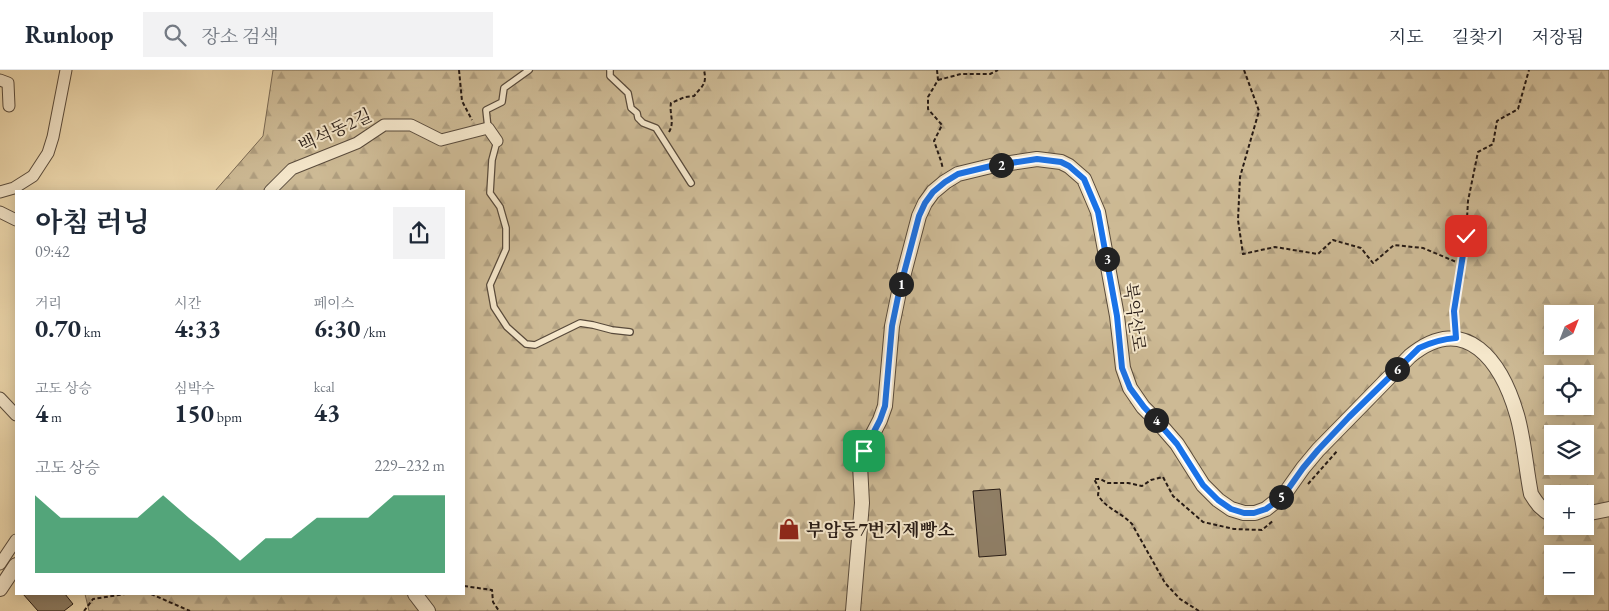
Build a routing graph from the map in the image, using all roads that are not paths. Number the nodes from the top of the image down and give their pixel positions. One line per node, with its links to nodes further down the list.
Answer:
1 (66, 70): 10 (street)
2 (529, 70): 6 (lane)
3 (610, 70): 8 (lane)
4 (0, 80): 5 (street)
5 (9, 106)
6 (483, 129): 7 (street); 9 (street, 백석동2길)
7 (497, 141): 13 (lane)
8 (691, 183)
9 (271, 190)
10 (0, 192)
11 (0, 212): 12 (street)
12 (15, 220)
13 (630, 332)
14 (0, 398): 15 (street)
15 (15, 413)
16 (1609, 509): 18 (street)
17 (1544, 510): 25 (street, 북악산로)
18 (1594, 512)
19 (15, 542): 20 (street)
20 (0, 564)
21 (15, 566): 22 (street)
22 (0, 589)
23 (416, 595): 24 (street)
24 (428, 611)
25 (853, 611)

